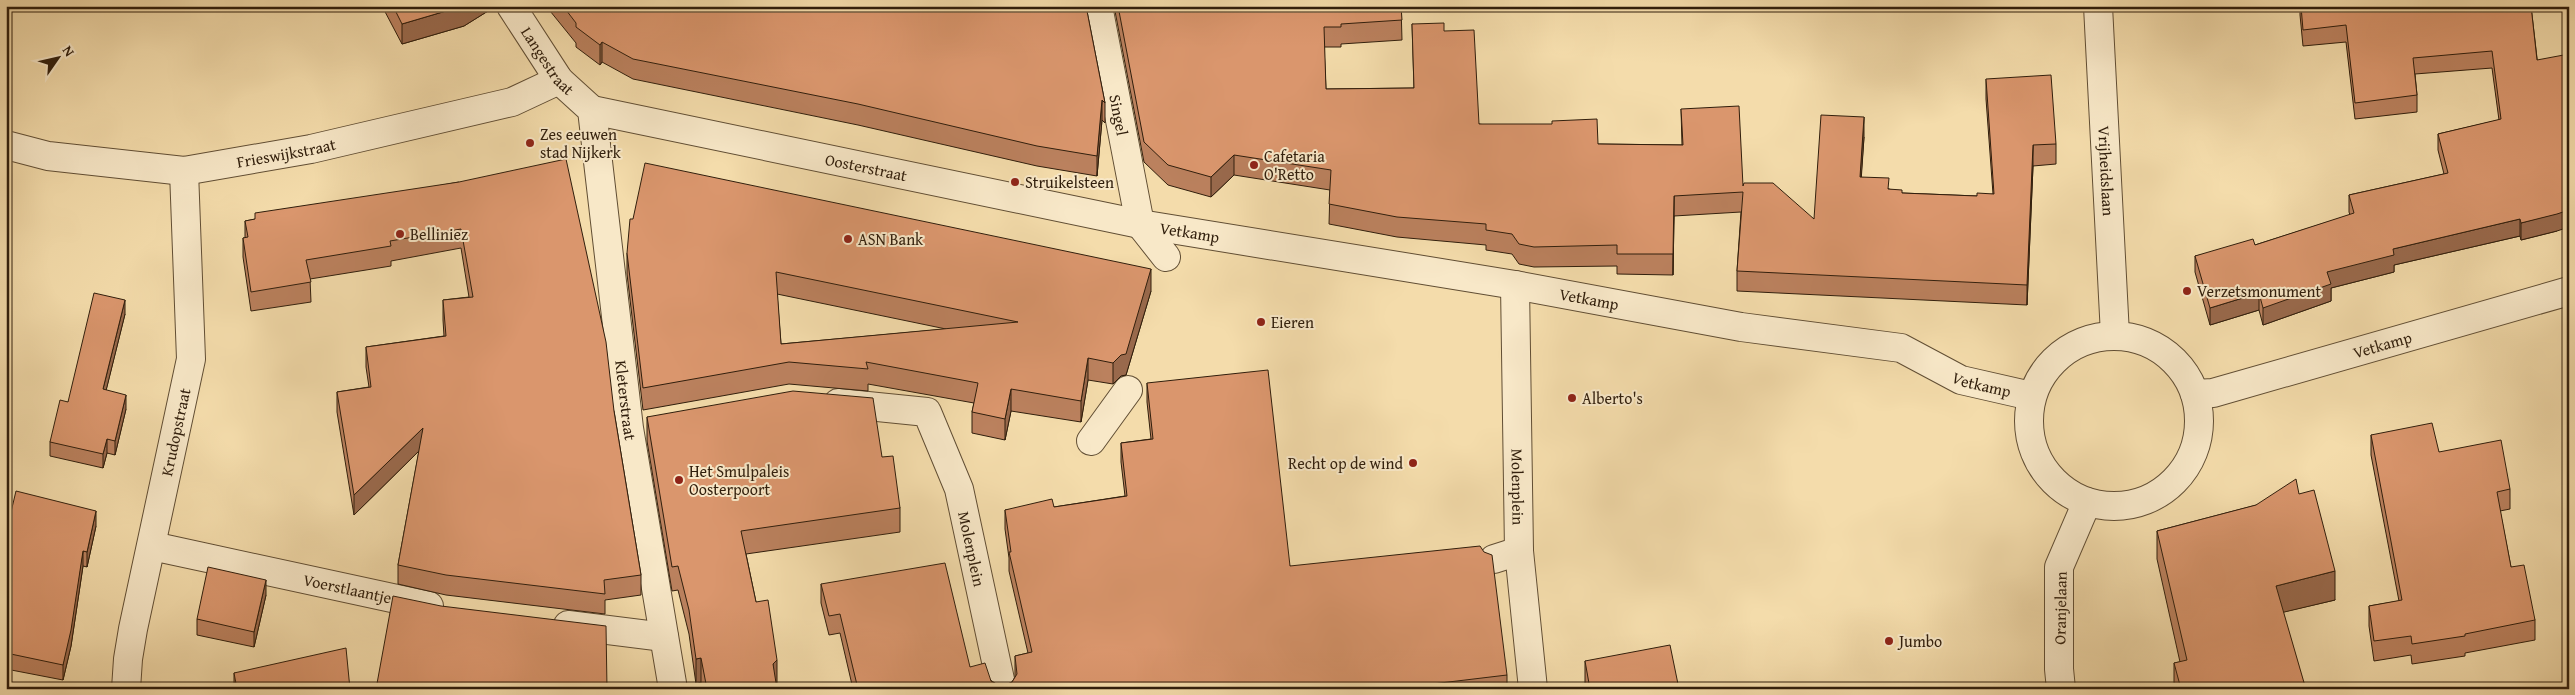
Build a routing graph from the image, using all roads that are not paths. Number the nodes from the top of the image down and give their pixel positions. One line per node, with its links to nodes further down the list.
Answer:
1 (511, 6): 4 (street, Langestraat)
2 (1098, 6): 8 (street, Singel)
3 (2098, 6): 13 (street, Vrijheidslaan)
4 (559, 80): 5 (street, Langestraat); 7 (street, Frieswijkstraat)
5 (592, 110): 8 (street, Oosterstraat); 19 (street, Kleterstraat)
6 (6, 145): 7 (street, Frieswijkstraat)
7 (184, 170): 22 (street, Krudopstraat)
8 (1140, 224): 9 (street); 10 (street, Vetkamp)
9 (1166, 257)
10 (1515, 285): 12 (street); 16 (street, Vetkamp); 29 (street, Molenplein)
11 (2569, 291): 15 (street, Vetkamp)
12 (1496, 320)
13 (2115, 335): 15 (street); 16 (street)
14 (1128, 390): 20 (street)
15 (2195, 394): 21 (street)
16 (2031, 396): 21 (street)
17 (812, 400): 28 (street, Molenplein)
18 (658, 422): 19 (street)
19 (629, 428): 25 (street, Kleterstraat)
20 (1091, 441)
21 (2088, 502): 30 (street, Oranjelaan)
22 (152, 546): 23 (street, Voerstlaantje); 26 (street, Krudopstraat)
23 (453, 611)
24 (539, 622): 25 (street)
25 (664, 637): 27 (street, Kleterstraat)
26 (126, 689)
27 (673, 689)
28 (1002, 689)
29 (1533, 689)
30 (2062, 689)

